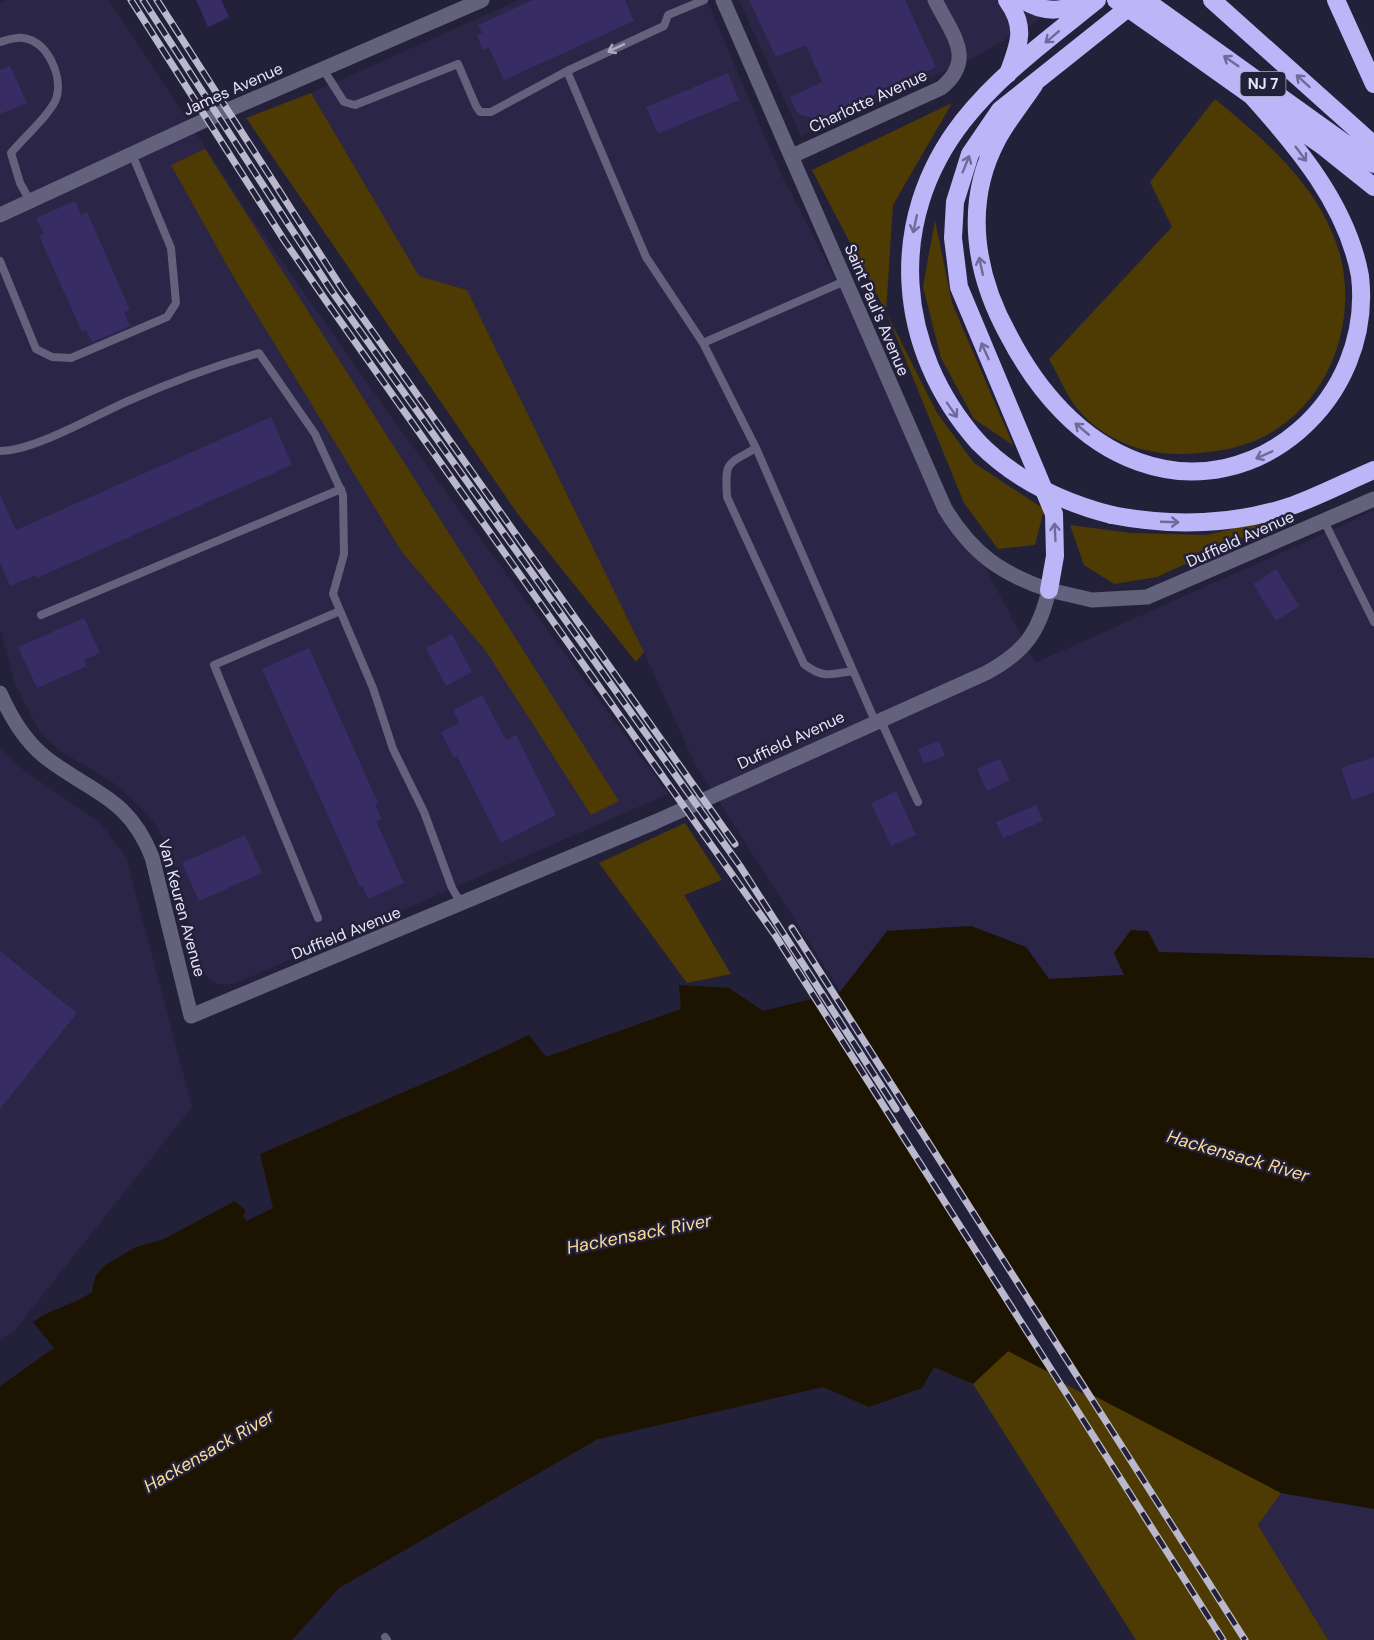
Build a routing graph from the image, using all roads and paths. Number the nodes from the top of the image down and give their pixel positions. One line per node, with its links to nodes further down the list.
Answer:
1 (482, 0): 15 (street, James Avenue)
2 (704, 0): 16 (lane, one-way to 16)
3 (723, 0): 23 (street, Saint Paul's Avenue)
4 (935, 0): 23 (street, Charlotte Avenue)
5 (1007, 0): 17 (highway)
6 (1023, 0): 7 (highway)
7 (1095, 0): 17 (highway, one-way to 17)
8 (1116, 0): 13 (highway, bridge)
9 (1138, 0): 19 (highway)
10 (1145, 0): 13 (highway, NJ 7)
11 (1336, 0): 18 (highway)
12 (1213, 1): 21 (highway, one-way to 12)
13 (1173, 30): 20 (highway); 24 (highway, NJ 7, one-way to 13)
14 (0, 42): 26 (lane)
15 (323, 69): 16 (lane); 22 (street, James Avenue)
16 (567, 70): 30 (lane)
17 (1007, 76): 33 (highway, one-way to 33, bridge)
18 (1374, 84)
19 (1034, 85): 20 (highway, one-way to 19); 37 (highway, one-way to 19)
20 (1250, 94): 25 (highway, NJ 7)
21 (1374, 145)
22 (132, 154): 26 (street, James Avenue); 28 (lane)
23 (792, 156): 29 (street, Saint Paul's Avenue)
24 (1374, 164)
25 (1374, 187)
26 (30, 201): 27 (street, James Avenue)
27 (0, 215)
28 (0, 261)
29 (845, 281): 30 (lane); 37 (street, Saint Paul's Avenue)
30 (704, 343): 31 (lane)
31 (756, 448): 41 (lane); 41 (lane)
32 (0, 451): 34 (lane)
33 (1374, 470)
34 (341, 489): 38 (lane); 39 (lane)
35 (1374, 499): 36 (street, Duffield Avenue)
36 (1324, 521): 37 (street, Duffield Avenue); 40 (lane)
37 (1049, 590): 43 (street, Duffield Avenue)
38 (340, 611): 45 (lane); 46 (lane)
39 (41, 615)
40 (1374, 622)
41 (853, 671): 43 (lane)
42 (0, 693): 47 (street, Van Keuren Avenue)
43 (877, 719): 44 (lane); 45 (street, Duffield Avenue)
44 (918, 802)
45 (462, 905): 47 (street, Duffield Avenue)
46 (318, 918)
47 (191, 1016)

